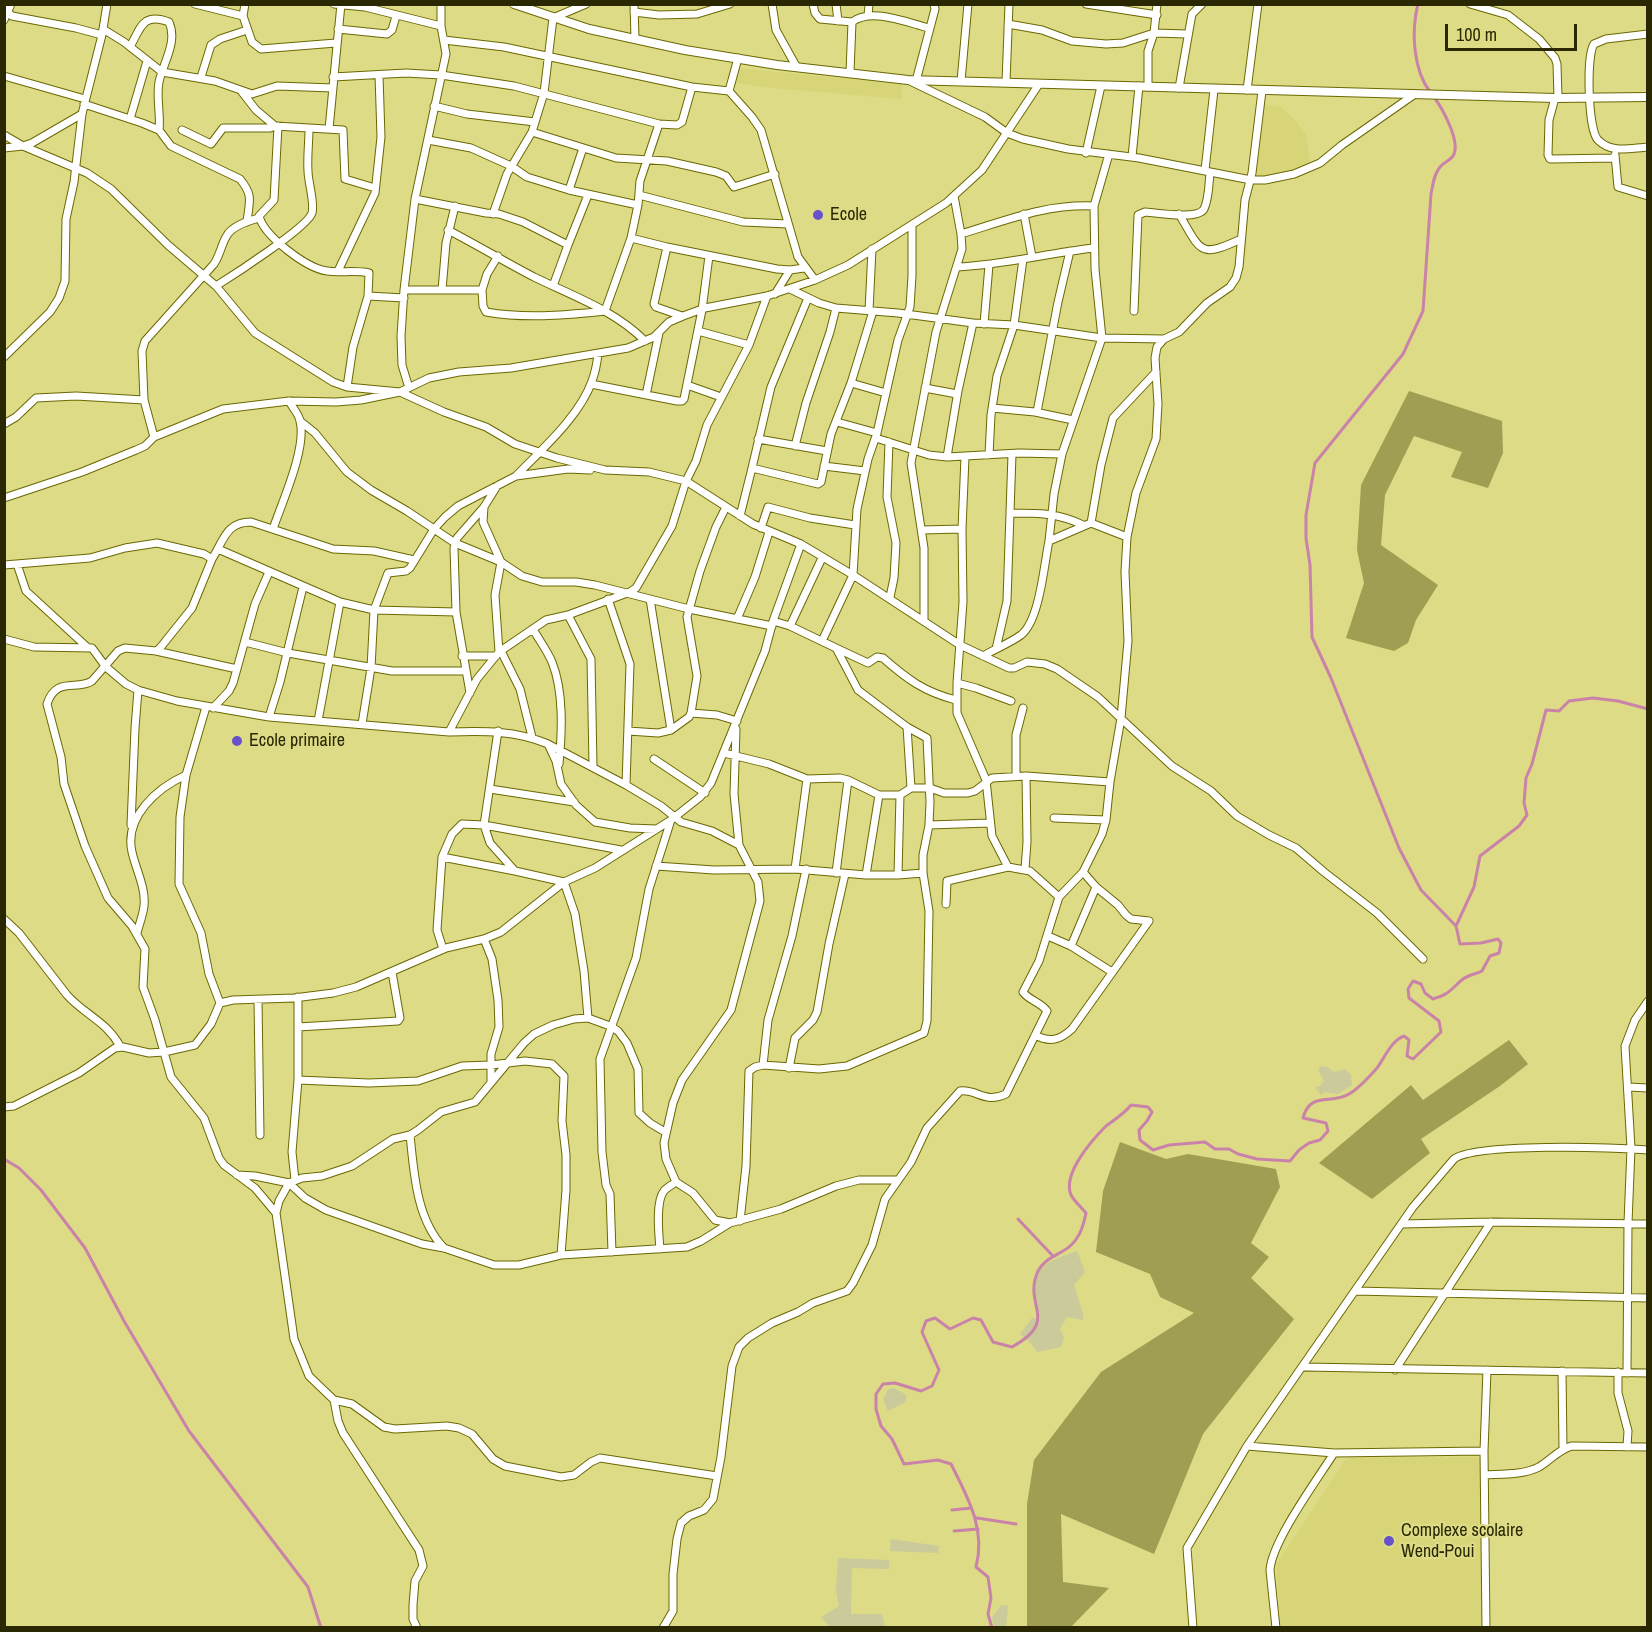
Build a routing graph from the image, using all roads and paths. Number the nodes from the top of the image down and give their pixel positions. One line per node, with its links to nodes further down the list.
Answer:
1 (107, 4): 38 (street)
2 (195, 4): 26 (street)
3 (245, 4): 26 (street)
4 (334, 4): 21 (street)
5 (441, 4): 34 (street)
6 (514, 4): 22 (street)
7 (586, 4): 29 (street)
8 (730, 4): 24 (street)
9 (772, 4): 49 (street)
10 (813, 4): 31 (street)
11 (836, 4): 31 (street)
12 (869, 4): 28 (street)
13 (934, 4): 35 (street)
14 (968, 4): 58 (street)
15 (1009, 4): 33 (street)
16 (1086, 4): 25 (street)
17 (1157, 4): 25 (street)
18 (1202, 4): 40 (street)
19 (1258, 4): 67 (street)
20 (1470, 4): 74 (street)
21 (341, 5): 27 (street); 36 (street)
22 (527, 7): 29 (street)
23 (8, 8): 30 (street); 38 (street)
24 (634, 8): 42 (street)
25 (1156, 15): 39 (street)
26 (243, 16): 37 (street)
27 (396, 16): 34 (street); 36 (street)
28 (868, 16): 32 (street); 35 (street)
29 (553, 18): 42 (street); 46 (street)
30 (4, 20)
31 (838, 21): 32 (street)
32 (852, 22): 51 (street)
33 (1008, 24): 39 (street); 59 (street)
34 (441, 26): 43 (street)
35 (929, 28): 57 (street)
36 (338, 29): 44 (street)
37 (247, 30): 44 (street); 55 (street)
38 (103, 32): 45 (street); 76 (street)
39 (1154, 33): 40 (street); 63 (street)
40 (1187, 34): 65 (street)
41 (1647, 34): 75 (street)
42 (634, 39): 47 (street)
43 (444, 40): 46 (street); 53 (street)
44 (336, 43): 56 (street)
45 (130, 47): 48 (street); 50 (street)
46 (547, 55): 62 (street); 71 (street)
47 (738, 58): 49 (street); 68 (street)
48 (147, 61): 50 (street); 79 (street)
49 (796, 66): 51 (street)
50 (162, 72): 55 (street); 85 (street)
51 (850, 72): 57 (street)
52 (379, 75): 53 (street); 56 (street); 106 (street)
53 (441, 75): 71 (street); 77 (street)
54 (4, 76): 76 (street)
55 (201, 77): 70 (street)
56 (333, 77): 64 (street)
57 (912, 81): 58 (street); 88 (street)
58 (961, 81): 59 (street)
59 (1006, 82): 60 (street)
60 (1039, 84): 61 (street); 88 (street)
61 (1101, 86): 63 (street); 96 (street)
62 (692, 87): 68 (street); 81 (street)
63 (1143, 87): 65 (street); 98 (street)
64 (333, 88): 70 (street); 84 (street)
65 (1179, 88): 66 (street)
66 (1214, 90): 67 (street); 103 (street)
67 (1246, 90): 69 (street)
68 (729, 91): 104 (street)
69 (1262, 91): 72 (street); 105 (street)
70 (242, 92): 82 (street)
71 (544, 93): 80 (street); 81 (street)
72 (1415, 94): 74 (street); 105 (street)
73 (1647, 97): 75 (street)
74 (1557, 98): 75 (street); 99 (street)
75 (1590, 98): 95 (street)
76 (85, 101): 78 (street); 79 (street)
77 (434, 106): 80 (street); 90 (street)
78 (82, 114): 91 (street); 102 (street)
79 (130, 119): 85 (street)
80 (535, 122): 87 (street)
81 (659, 124): 100 (street)
82 (277, 126): 83 (street); 86 (street); 119 (street)
83 (309, 129): 84 (street); 127 (street)
84 (329, 129): 106 (street)
85 (159, 130): 120 (street)
86 (182, 130)
87 (531, 132): 94 (street); 101 (street)
88 (1008, 133): 96 (street); 110 (street)
89 (4, 135): 91 (street)
90 (428, 140): 101 (street); 112 (street)
91 (23, 146): 93 (street); 102 (street)
92 (1647, 147): 95 (street)
93 (4, 148)
94 (583, 148): 100 (street); 107 (street)
95 (1616, 149): 99 (street)
96 (1086, 153): 97 (street)
97 (1109, 154): 98 (street); 115 (street)
98 (1132, 157): 103 (street)
99 (1615, 158): 111 (street)
100 (646, 161): 104 (street); 109 (street)
101 (511, 166): 107 (street); 116 (street)
102 (75, 168): 142 (street); 172 (street)
103 (1208, 171): 105 (street); 118 (street)
104 (775, 174): 121 (street)
105 (1251, 180): 126 (street)
106 (375, 188): 141 (street)
107 (569, 190): 108 (street)
108 (588, 195): 113 (street); 128 (street)
109 (639, 195): 113 (street); 121 (street)
110 (954, 196): 122 (street); 124 (street)
111 (1647, 196)
112 (415, 199): 114 (street); 149 (street)
113 (638, 205): 125 (street)
114 (455, 206): 116 (street); 123 (street)
115 (1094, 206): 117 (street); 130 (street)
116 (493, 214): 128 (street)
117 (1024, 214): 124 (street); 135 (street)
118 (1179, 214): 126 (street); 157 (street)
119 (259, 218): 120 (street); 127 (street)
120 (248, 222): 142 (street)
121 (788, 224): 139 (street)
122 (912, 226): 131 (street); 158 (street)
123 (448, 230): 133 (street); 147 (street)
124 (961, 234): 138 (street)
125 (632, 238): 129 (street); 155 (street)
126 (1241, 239): 168 (street)
127 (279, 241): 141 (street); 144 (street)
128 (568, 244): 145 (street)
129 (667, 247): 134 (street); 159 (street)
130 (1094, 248): 132 (street); 167 (street)
131 (872, 249): 143 (street); 156 (street)
132 (1070, 251): 135 (street); 164 (street)
133 (498, 256): 145 (street); 148 (street)
134 (710, 256): 140 (street); 154 (street)
135 (1032, 257): 136 (street)
136 (1023, 259): 137 (street); 163 (street)
137 (988, 265): 138 (street); 162 (street)
138 (957, 267): 160 (street)
139 (804, 268): 140 (street); 143 (street)
140 (790, 270): 150 (street)
141 (338, 271): 151 (street)
142 (204, 276): 144 (street); 185 (street)
143 (814, 280): 146 (street)
144 (216, 286): 177 (street)
145 (552, 286): 155 (street)
146 (790, 289): 150 (street); 152 (street)
147 (442, 290): 148 (street); 149 (street)
148 (482, 290): 155 (street)
149 (404, 294): 151 (street); 178 (street)
150 (771, 295): 154 (street); 170 (street)
151 (368, 296): 177 (street)
152 (808, 298): 153 (street); 195 (street)
153 (836, 308): 156 (street); 197 (street)
154 (702, 310): 159 (street); 166 (street)
155 (605, 311): 169 (street)
156 (871, 311): 158 (street); 174 (street)
157 (1134, 311)
158 (907, 315): 160 (street); 181 (street)
159 (682, 316): 165 (street)
160 (940, 319): 161 (street); 179 (street)
161 (973, 323): 162 (street); 182 (street)
162 (984, 324): 163 (street)
163 (1014, 325): 164 (street); 187 (street)
164 (1054, 330): 167 (street); 188 (street)
165 (659, 331): 169 (street); 183 (street)
166 (698, 331): 170 (street); 176 (street)
167 (1102, 338): 168 (street); 189 (street)
168 (1164, 339): 173 (street)
169 (645, 341): 171 (street)
170 (749, 345): 184 (street)
171 (598, 354): 175 (street); 178 (street)
172 (4, 357)
173 (1156, 372): 219 (street); 228 (street)
174 (851, 382): 181 (street); 191 (street)
175 (591, 384): 183 (street); 200 (street)
176 (687, 385): 183 (street); 184 (street)
177 (347, 387): 180 (street)
178 (409, 388): 180 (street)
179 (925, 388): 182 (street); 198 (street)
180 (400, 392): 186 (street); 200 (street)
181 (886, 393): 193 (street)
182 (957, 394): 204 (street)
183 (646, 395)
184 (721, 398): 211 (street)
185 (144, 400): 192 (street); 194 (street)
186 (289, 401): 190 (street); 194 (street)
187 (992, 408): 188 (street); 203 (street)
188 (1037, 412): 189 (street)
189 (1073, 420): 202 (street)
190 (300, 421): 223 (street); 224 (street)
191 (837, 422): 193 (street); 199 (street)
192 (4, 424)
193 (876, 436): 196 (street); 209 (street)
194 (154, 437): 213 (street)
195 (758, 439): 197 (street); 207 (street)
196 (890, 442): 198 (street); 243 (street)
197 (795, 446): 199 (street)
198 (914, 450): 204 (street); 226 (street)
199 (827, 451): 206 (street)
200 (539, 452): 208 (street); 210 (street)
201 (1012, 454): 202 (street); 203 (street); 216 (street)
202 (1062, 454): 217 (street)
203 (989, 455): 205 (street)
204 (947, 457): 205 (street)
205 (965, 457): 225 (street)
206 (824, 465): 207 (street); 209 (street)
207 (752, 468): 218 (street)
208 (605, 470): 210 (street); 211 (street)
209 (865, 471): 220 (street)
210 (516, 476): 212 (street)
211 (686, 482): 215 (street); 242 (street)
212 (497, 486): 214 (street); 224 (street)
213 (4, 498)
214 (484, 507): 230 (street); 236 (street)
215 (726, 507): 218 (street); 247 (street)
216 (1011, 513): 217 (street); 262 (street)
217 (1052, 514): 221 (street); 229 (street)
218 (740, 516): 222 (street)
219 (1091, 523): 221 (street); 228 (street)
220 (855, 525): 222 (street); 240 (street)
221 (1083, 525): 229 (street)
222 (761, 528): 227 (street)
223 (273, 529): 232 (street); 235 (street)
224 (434, 529): 230 (street); 235 (street)
225 (962, 529): 226 (street); 259 (street)
226 (922, 530): 252 (street)
227 (769, 532): 231 (street); 251 (street)
228 (1127, 537): 282 (street)
229 (1049, 541): 262 (street)
230 (455, 543): 236 (street); 249 (street)
231 (801, 544): 233 (street); 253 (street)
232 (218, 549): 234 (street); 239 (street)
233 (822, 558): 240 (street); 254 (street)
234 (212, 559): 237 (street); 263 (street)
235 (414, 560): 248 (street)
236 (501, 562): 242 (street); 265 (street)
237 (16, 564): 238 (street); 260 (street)
238 (4, 565)
239 (269, 572): 241 (street); 258 (street)
240 (854, 575): 243 (street); 257 (street)
241 (303, 587): 246 (street); 264 (street)
242 (630, 592): 244 (street); 245 (street)
243 (890, 597): 252 (street)
244 (608, 599): 250 (street); 289 (street)
245 (650, 599): 247 (street); 287 (street)
246 (340, 602): 248 (street); 268 (street)
247 (689, 609): 251 (street); 280 (street)
248 (374, 610): 249 (street); 270 (street)
249 (456, 612): 266 (street)
250 (568, 615): 255 (street); 297 (street)
251 (737, 619): 253 (street)
252 (924, 621): 259 (street)
253 (772, 624): 254 (street); 284 (street)
254 (790, 626): 257 (street)
255 (533, 629): 265 (street); 293 (street)
256 (4, 639): 260 (street)
257 (822, 641): 261 (street)
258 (245, 642): 264 (street); 271 (street)
259 (960, 645): 267 (street); 273 (street)
260 (87, 647): 269 (street)
261 (836, 648): 276 (street); 286 (street)
262 (996, 649): 267 (street)
263 (156, 651): 269 (street); 271 (street)
264 (288, 653): 268 (street); 281 (street)
265 (499, 653): 266 (street); 275 (street); 291 (street)
266 (462, 656): 272 (street)
267 (983, 656): 282 (street)
268 (328, 662): 270 (street); 283 (street)
269 (106, 667): 274 (street); 343 (street)
270 (370, 668): 272 (street); 285 (street)
271 (237, 669): 278 (street)
272 (465, 671): 275 (street)
273 (957, 683): 276 (street); 277 (street)
274 (138, 690): 278 (street); 320 (street)
275 (470, 693): 290 (street)
276 (956, 700): 304 (street)
277 (1011, 700)
278 (209, 707): 281 (street); 299 (street)
279 (1023, 708): 300 (street)
280 (691, 712): 284 (street); 287 (street)
281 (269, 717): 283 (street)
282 (1121, 718): 305 (street); 348 (street)
283 (318, 721): 285 (street)
284 (736, 723): 294 (street); 295 (street)
285 (362, 724): 290 (street)
286 (907, 727): 307 (street); 308 (street)
287 (671, 730): 289 (street)
288 (498, 731): 290 (street); 291 (street); 309 (street)
289 (628, 731): 306 (street)
290 (449, 732)
291 (532, 737): 292 (street)
292 (548, 744): 293 (street); 298 (street)
293 (560, 750): 297 (street); 298 (street)
294 (724, 753): 295 (street); 310 (street)
295 (736, 757): 302 (street); 322 (street)
296 (654, 759): 310 (street)
297 (592, 766): 306 (street)
298 (558, 771): 313 (street)
299 (186, 775): 320 (street); 354 (street)
300 (1016, 776): 301 (street); 304 (street)
301 (1026, 776): 305 (street); 330 (street)
302 (807, 779): 303 (street); 328 (street)
303 (848, 780): 311 (street); 333 (street)
304 (986, 780): 308 (street); 317 (street)
305 (1110, 782): 316 (street)
306 (626, 785): 314 (street)
307 (911, 788): 308 (street); 312 (street)
308 (930, 788): 319 (street)
309 (490, 789): 313 (street); 318 (street)
310 (705, 793): 314 (street)
311 (879, 795): 312 (street); 336 (street)
312 (900, 795): 337 (street)
313 (574, 802): 321 (street)
314 (672, 818): 321 (street); 322 (street); 325 (street)
315 (1054, 818): 316 (street)
316 (1106, 820): 332 (street)
317 (990, 823): 319 (street); 326 (street)
318 (484, 825): 323 (street); 324 (street); 331 (street)
319 (929, 825): 334 (street)
320 (131, 826): 343 (street)
321 (656, 830): 323 (street)
322 (739, 845): 327 (street)
323 (621, 850): 338 (street)
324 (442, 857): 331 (street); 347 (street)
325 (656, 866): 327 (street); 356 (street)
326 (1008, 867): 330 (street); 341 (street)
327 (752, 868): 328 (street); 370 (street)
328 (795, 869): 329 (street)
329 (806, 869): 333 (street); 363 (street)
330 (1025, 869): 340 (street)
331 (515, 871): 338 (street)
332 (1083, 872): 339 (street); 340 (street)
333 (836, 873): 335 (street)
334 (922, 873): 337 (street); 364 (street)
335 (845, 874): 336 (street); 364 (street)
336 (866, 875): 337 (street)
337 (898, 875)
338 (564, 882): 345 (street); 355 (street)
339 (1096, 887): 346 (street); 350 (street)
340 (1059, 897): 344 (street)
341 (946, 904)
342 (4, 919): 359 (street)
343 (137, 933): 360 (street)
344 (1048, 936): 346 (street); 358 (street)
345 (484, 939): 347 (street); 362 (street)
346 (1071, 946): 350 (street)
347 (443, 949): 349 (street)
348 (1423, 959)
349 (392, 972): 351 (street); 357 (street)
350 (1112, 972): 358 (street)
351 (298, 997): 352 (street); 357 (street)
352 (258, 1000): 354 (street); 371 (street)
353 (1647, 1001): 367 (street)
354 (220, 1003): 360 (street)
355 (588, 1018): 356 (street); 361 (street)
356 (610, 1026): 370 (street); 388 (street)
357 (298, 1027): 365 (street)
358 (1035, 1035): 376 (street)
359 (120, 1046): 360 (street); 369 (street)
360 (164, 1052): 375 (street)
361 (510, 1062): 362 (street); 366 (street); 389 (street)
362 (491, 1065): 365 (street); 366 (street)
363 (763, 1065): 364 (street); 380 (street)
364 (789, 1068)
365 (298, 1080): 377 (street)
366 (491, 1081): 372 (street)
367 (1628, 1088): 368 (street); 373 (street)
368 (1647, 1088)
369 (4, 1107)
370 (665, 1132): 378 (street)
371 (260, 1135)
372 (410, 1135): 377 (street); 386 (street)
373 (1631, 1148): 374 (street); 383 (street); 384 (street)
374 (1647, 1150)
375 (237, 1175): 377 (street); 379 (street)
376 (897, 1180): 380 (street); 409 (street)
377 (292, 1182): 379 (street); 386 (street)
378 (676, 1182): 382 (street); 387 (street)
379 (276, 1213): 401 (street)
380 (740, 1221): 382 (street)
381 (1491, 1222): 383 (street); 384 (street); 391 (street)
382 (730, 1223): 387 (street)
383 (1628, 1223): 385 (street); 392 (street)
384 (1402, 1224): 390 (street)
385 (1647, 1224)
386 (444, 1248): 389 (street)
387 (660, 1249): 388 (street)
388 (612, 1252): 389 (street)
389 (561, 1255)
390 (1356, 1291): 391 (street); 394 (street)
391 (1444, 1294): 392 (street); 395 (street)
392 (1628, 1297): 393 (street); 399 (street)
393 (1647, 1298)
394 (1304, 1366): 395 (street); 402 (street)
395 (1395, 1370): 396 (street)
396 (1487, 1370): 397 (street); 406 (street)
397 (1562, 1371): 398 (street); 405 (street)
398 (1618, 1372): 399 (street); 403 (street)
399 (1627, 1373): 400 (street)
400 (1647, 1373)
401 (334, 1400): 409 (street); 410 (street)
402 (1247, 1446): 407 (street); 412 (street)
403 (1627, 1446): 404 (street); 405 (street)
404 (1647, 1448)
405 (1563, 1449): 408 (street)
406 (1484, 1451): 407 (street); 408 (street)
407 (1334, 1453): 413 (street)
408 (1485, 1475): 414 (street)
409 (717, 1476): 411 (street)
410 (417, 1628)
411 (663, 1628)
412 (1193, 1628)
413 (1276, 1628)
414 (1486, 1628)

